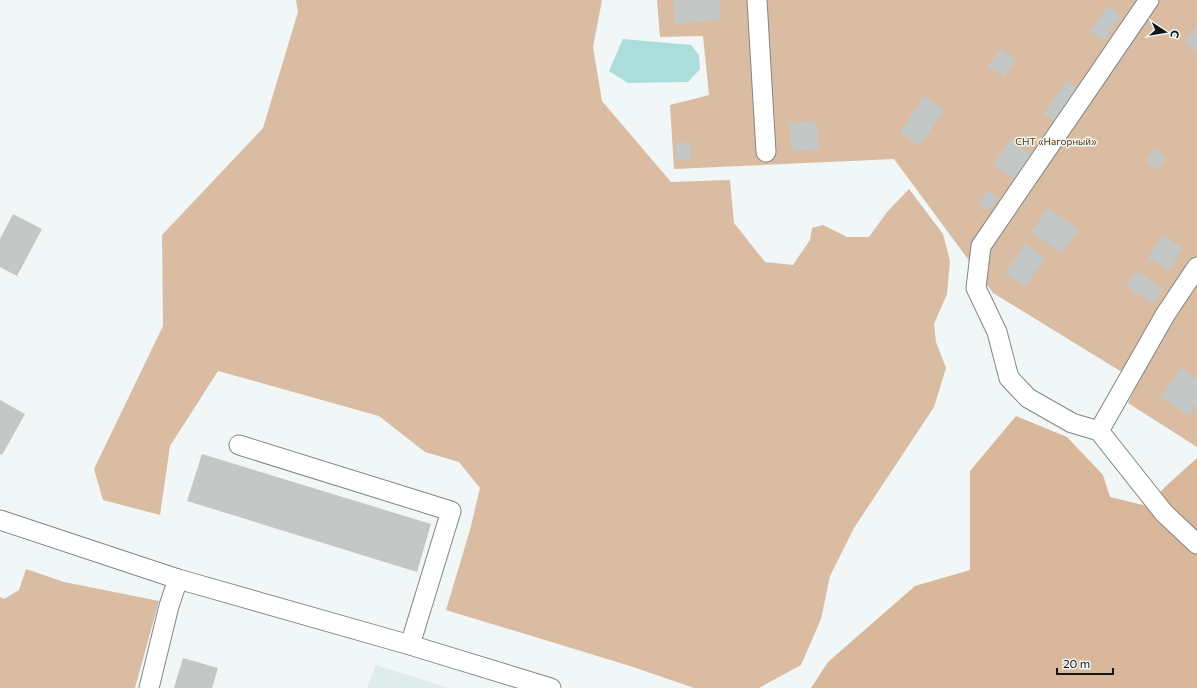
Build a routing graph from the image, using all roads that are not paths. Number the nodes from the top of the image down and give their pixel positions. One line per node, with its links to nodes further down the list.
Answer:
1 (757, 0): 3 (street)
2 (1149, 0): 5 (street)
3 (766, 152)
4 (1197, 267): 5 (street)
5 (1099, 431): 8 (street)
6 (239, 445): 10 (street)
7 (0, 520): 9 (street)
8 (1197, 544)
9 (178, 579): 10 (street); 11 (street)
10 (410, 645): 12 (street)
11 (149, 688)
12 (551, 688)

